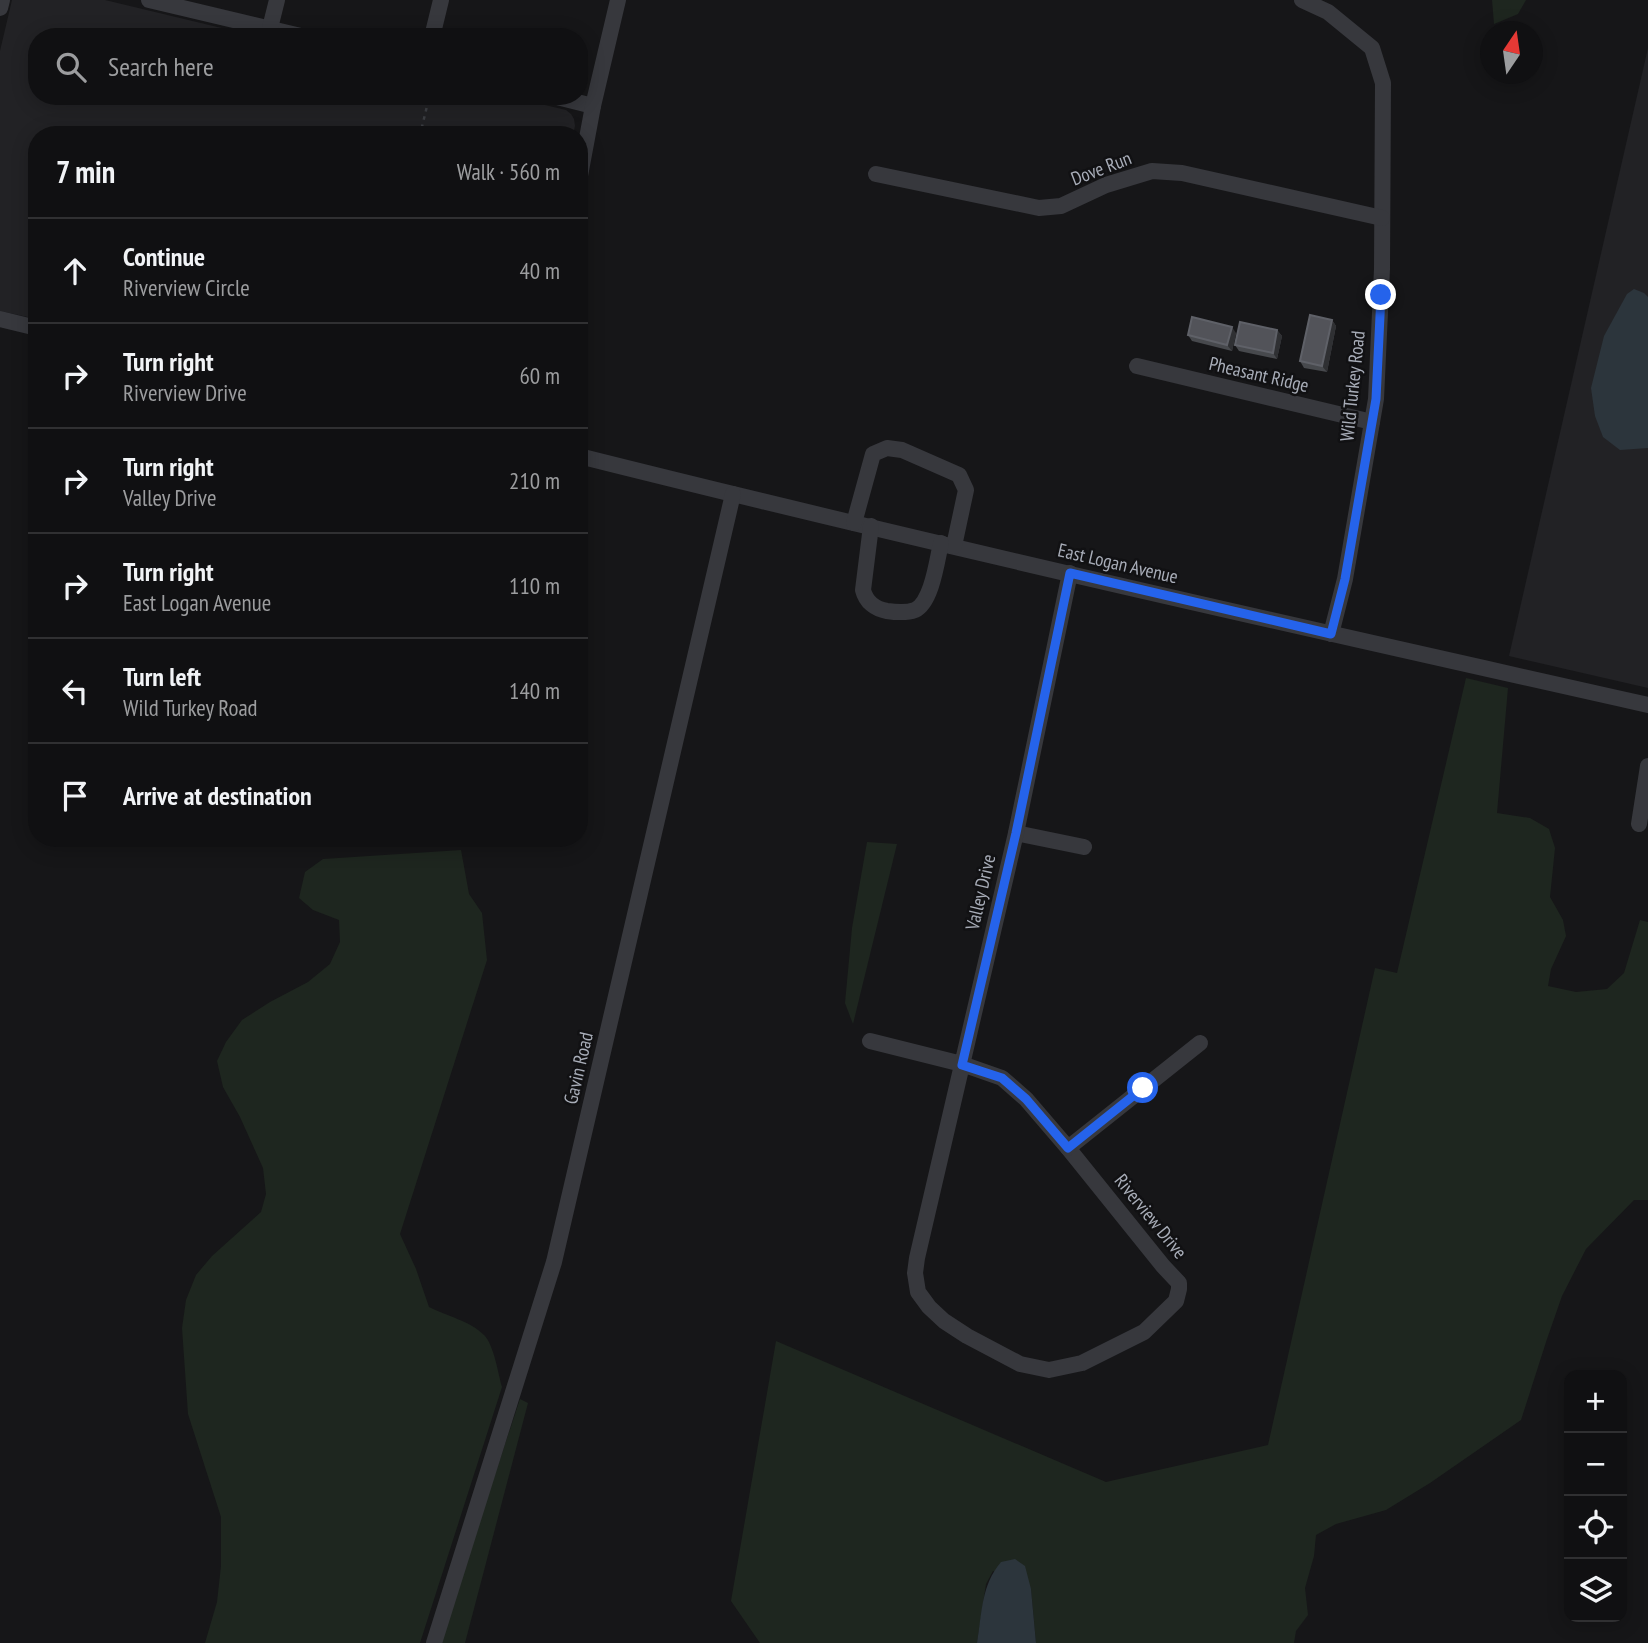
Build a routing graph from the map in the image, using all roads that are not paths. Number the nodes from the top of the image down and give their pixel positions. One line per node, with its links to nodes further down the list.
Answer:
1 (2, 0): 7 (street)
2 (149, 0): 8 (street)
3 (277, 0): 9 (street)
4 (441, 0): 10 (street)
5 (618, 0): 12 (street)
6 (1302, 0): 15 (street, Wild Turkey Road)
7 (0, 8)
8 (266, 28)
9 (270, 28)
10 (434, 28)
11 (588, 105): 12 (street)
12 (593, 106): 13 (street)
13 (588, 133)
14 (876, 174): 15 (street, Dove Run)
15 (1382, 218): 19 (street, Wild Turkey Road)
16 (0, 319): 17 (street)
17 (28, 326)
18 (1137, 366): 19 (street, Pheasant Ridge)
19 (1372, 422): 26 (street, Wild Turkey Road)
20 (588, 458): 21 (street, East Logan Avenue)
21 (733, 494): 22 (street, East Logan Avenue); 37 (street, Gavin Road)
22 (854, 523): 23 (street, East Logan Avenue); 24 (street)
23 (871, 526): 24 (street, East Logan Avenue); 24 (street)
24 (947, 544): 25 (street, East Logan Avenue)
25 (1070, 573): 26 (street, East Logan Avenue); 30 (street, Valley Drive)
26 (1331, 634): 27 (street, East Logan Avenue)
27 (1648, 705)
28 (1648, 766): 29 (street)
29 (1639, 824)
30 (1016, 833): 31 (street); 34 (street, Valley Drive)
31 (1084, 847)
32 (870, 1041): 34 (street, Riverview Drive)
33 (1200, 1043): 35 (street)
34 (962, 1065): 35 (street, Riverview Drive); 36 (street, Valley Drive)
35 (1068, 1148): 36 (street, Riverview Drive)
36 (926, 1220)
37 (435, 1643)

